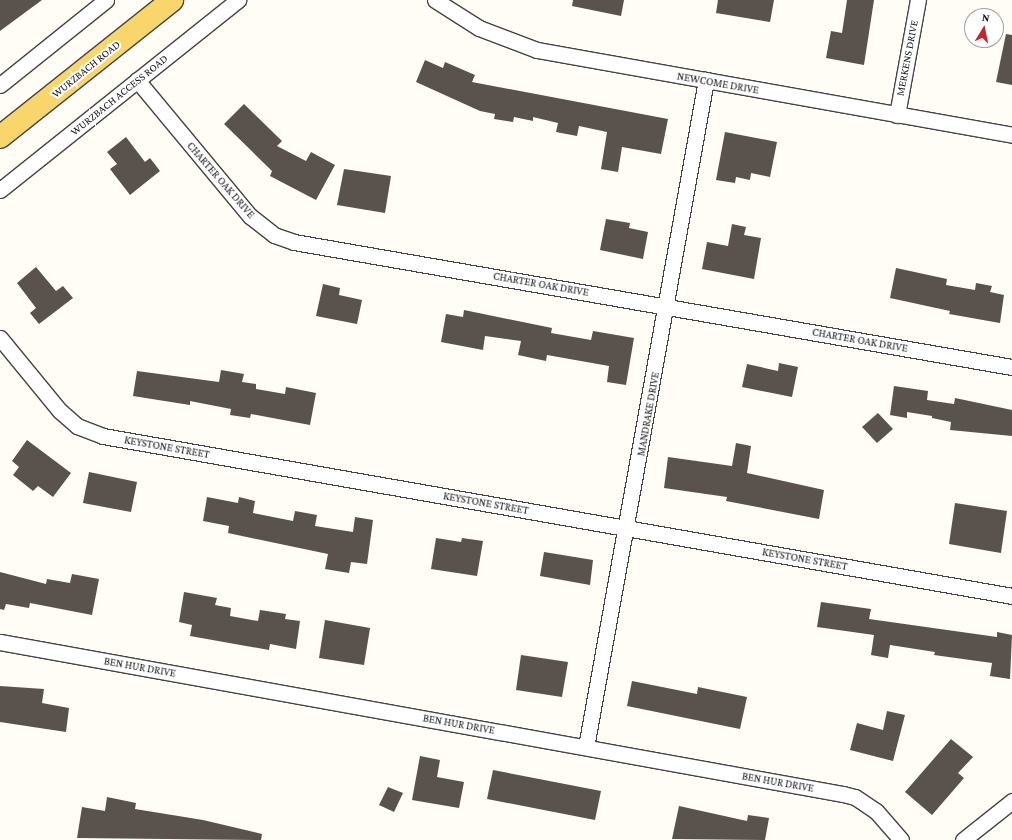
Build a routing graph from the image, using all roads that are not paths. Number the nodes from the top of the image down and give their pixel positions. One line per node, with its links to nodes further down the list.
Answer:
1 (106, 0): 8 (street)
2 (172, 0): 11 (main road, WURZBACH ROAD)
3 (238, 0): 6 (street, WURZBACH ACCESS ROAD)
4 (435, 0): 7 (street, NEWCOME DRIVE)
5 (918, 0): 9 (street, MERKENS DRIVE)
6 (138, 80): 12 (street, WURZBACH ACCESS ROAD); 13 (street, CHARTER OAK DRIVE)
7 (706, 80): 9 (street, NEWCOME DRIVE); 13 (street, MANDRAKE DRIVE)
8 (0, 85)
9 (897, 115): 10 (street, NEWCOME DRIVE)
10 (1012, 136)
11 (0, 137)
12 (0, 190)
13 (667, 306): 15 (street, CHARTER OAK DRIVE); 16 (street, MANDRAKE DRIVE)
14 (0, 338): 16 (street, KEYSTONE STREET)
15 (1012, 367)
16 (628, 528): 17 (street, KEYSTONE STREET); 19 (street, MANDRAKE DRIVE)
17 (1012, 596)
18 (0, 642): 19 (street, BEN HUR DRIVE)
19 (586, 747): 21 (street, BEN HUR DRIVE)
20 (1012, 801): 22 (street)
21 (901, 840)
22 (964, 840)

